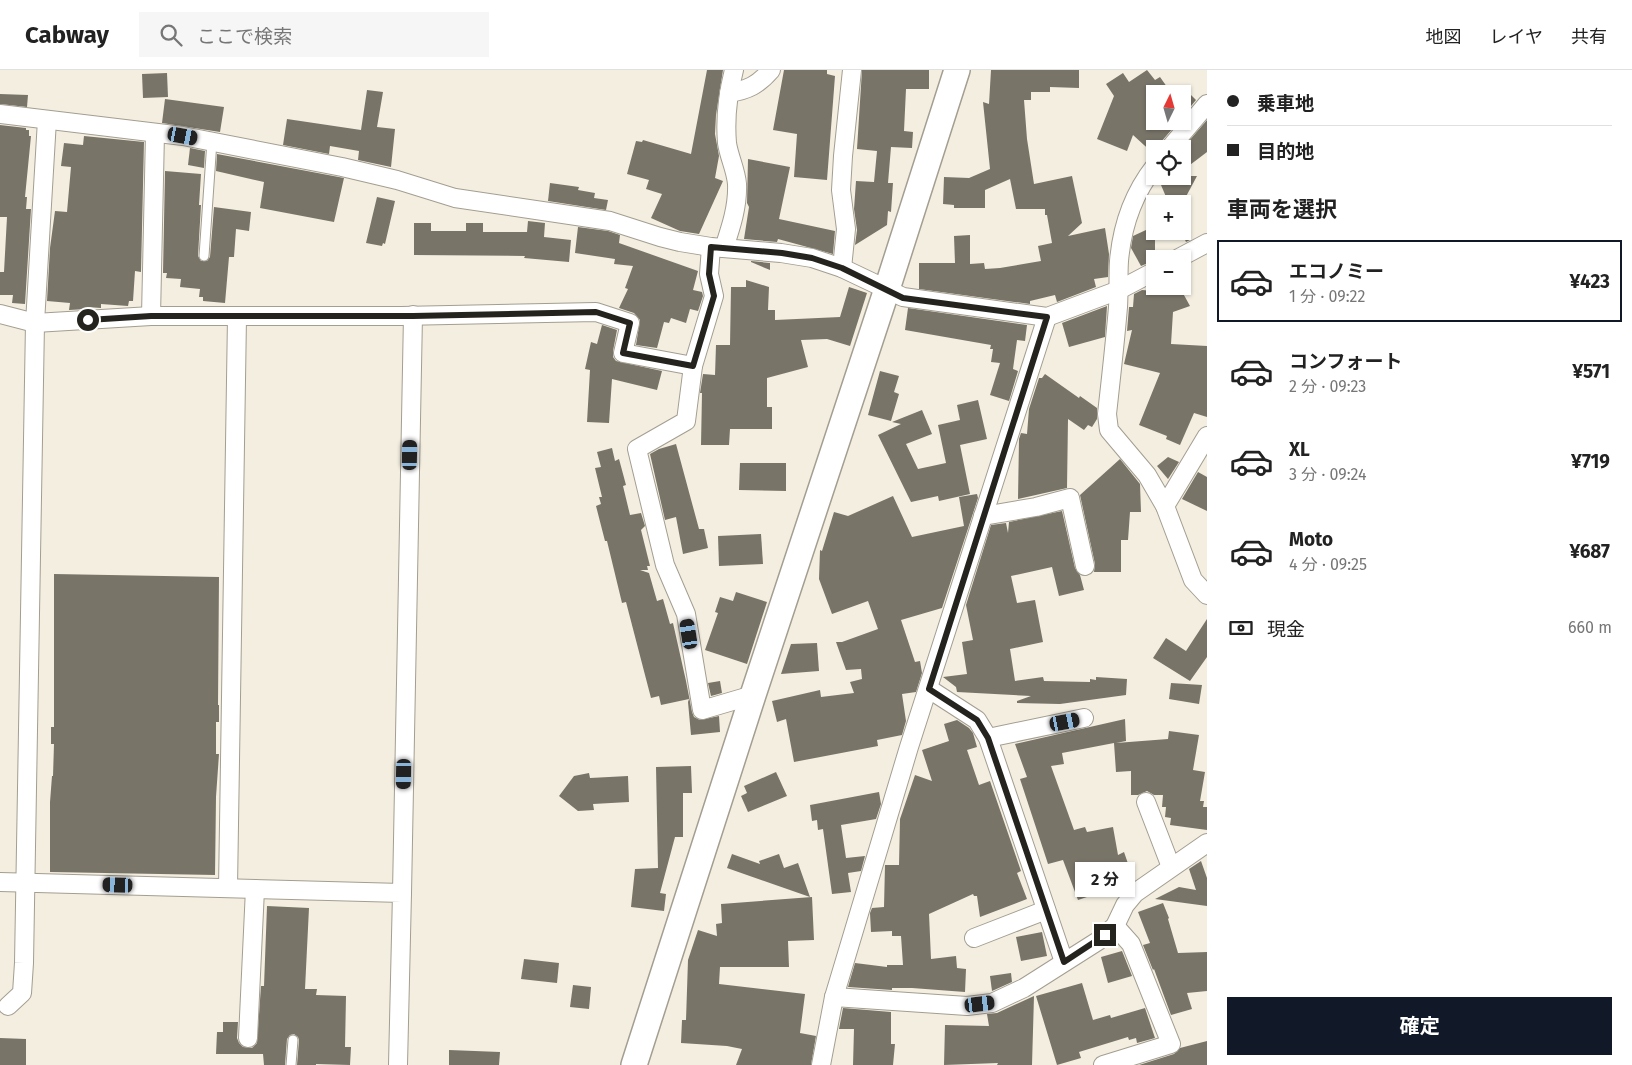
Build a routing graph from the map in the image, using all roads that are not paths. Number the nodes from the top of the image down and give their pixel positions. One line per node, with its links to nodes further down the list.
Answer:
1 (734, 70): 5 (street)
2 (771, 70): 5 (street)
3 (852, 70): 17 (street)
4 (957, 70): 19 (street)
5 (729, 93): 14 (street)
6 (1207, 104): 10 (street)
7 (0, 114): 8 (street)
8 (48, 120): 9 (street); 26 (street)
9 (155, 133): 11 (street); 22 (street)
10 (1177, 140)
11 (212, 141): 14 (street); 16 (lane)
12 (1146, 179): 20 (street)
13 (1207, 243): 15 (street)
14 (718, 247): 17 (street); 27 (street)
15 (1191, 252)
16 (204, 256)
17 (842, 268): 19 (street)
18 (1146, 276): 20 (street)
19 (887, 290): 25 (street); 34 (street)
20 (1119, 290): 25 (street); 29 (street)
21 (0, 314): 26 (street)
22 (151, 316): 24 (street); 26 (street)
23 (413, 316): 24 (street); 27 (street); 44 (street)
24 (237, 317): 42 (street)
25 (1047, 317): 30 (street)
26 (35, 323): 41 (street)
27 (693, 366): 34 (street)
28 (1207, 436): 29 (street)
29 (1165, 506): 32 (street)
30 (983, 516): 31 (street); 33 (street)
31 (1085, 566)
32 (1207, 595)
33 (929, 689): 36 (street); 49 (street)
34 (753, 695): 55 (street)
35 (1084, 718): 36 (street)
36 (988, 738): 45 (street)
37 (1146, 802): 39 (street)
38 (1207, 843): 39 (street)
39 (1171, 867): 46 (street)
40 (0, 882): 41 (street)
41 (25, 882): 42 (street); 50 (street)
42 (228, 888): 43 (street)
43 (255, 889): 44 (street); 51 (street)
44 (402, 893): 54 (street)
45 (1046, 910): 47 (street); 48 (street)
46 (1115, 926): 48 (street); 57 (street)
47 (974, 938)
48 (1064, 962): 49 (street)
49 (834, 997): 56 (street)
50 (8, 1006)
51 (248, 1038)
52 (293, 1040): 53 (lane)
53 (291, 1065)
54 (398, 1065)
55 (634, 1065)
56 (821, 1065)
57 (1103, 1065)

